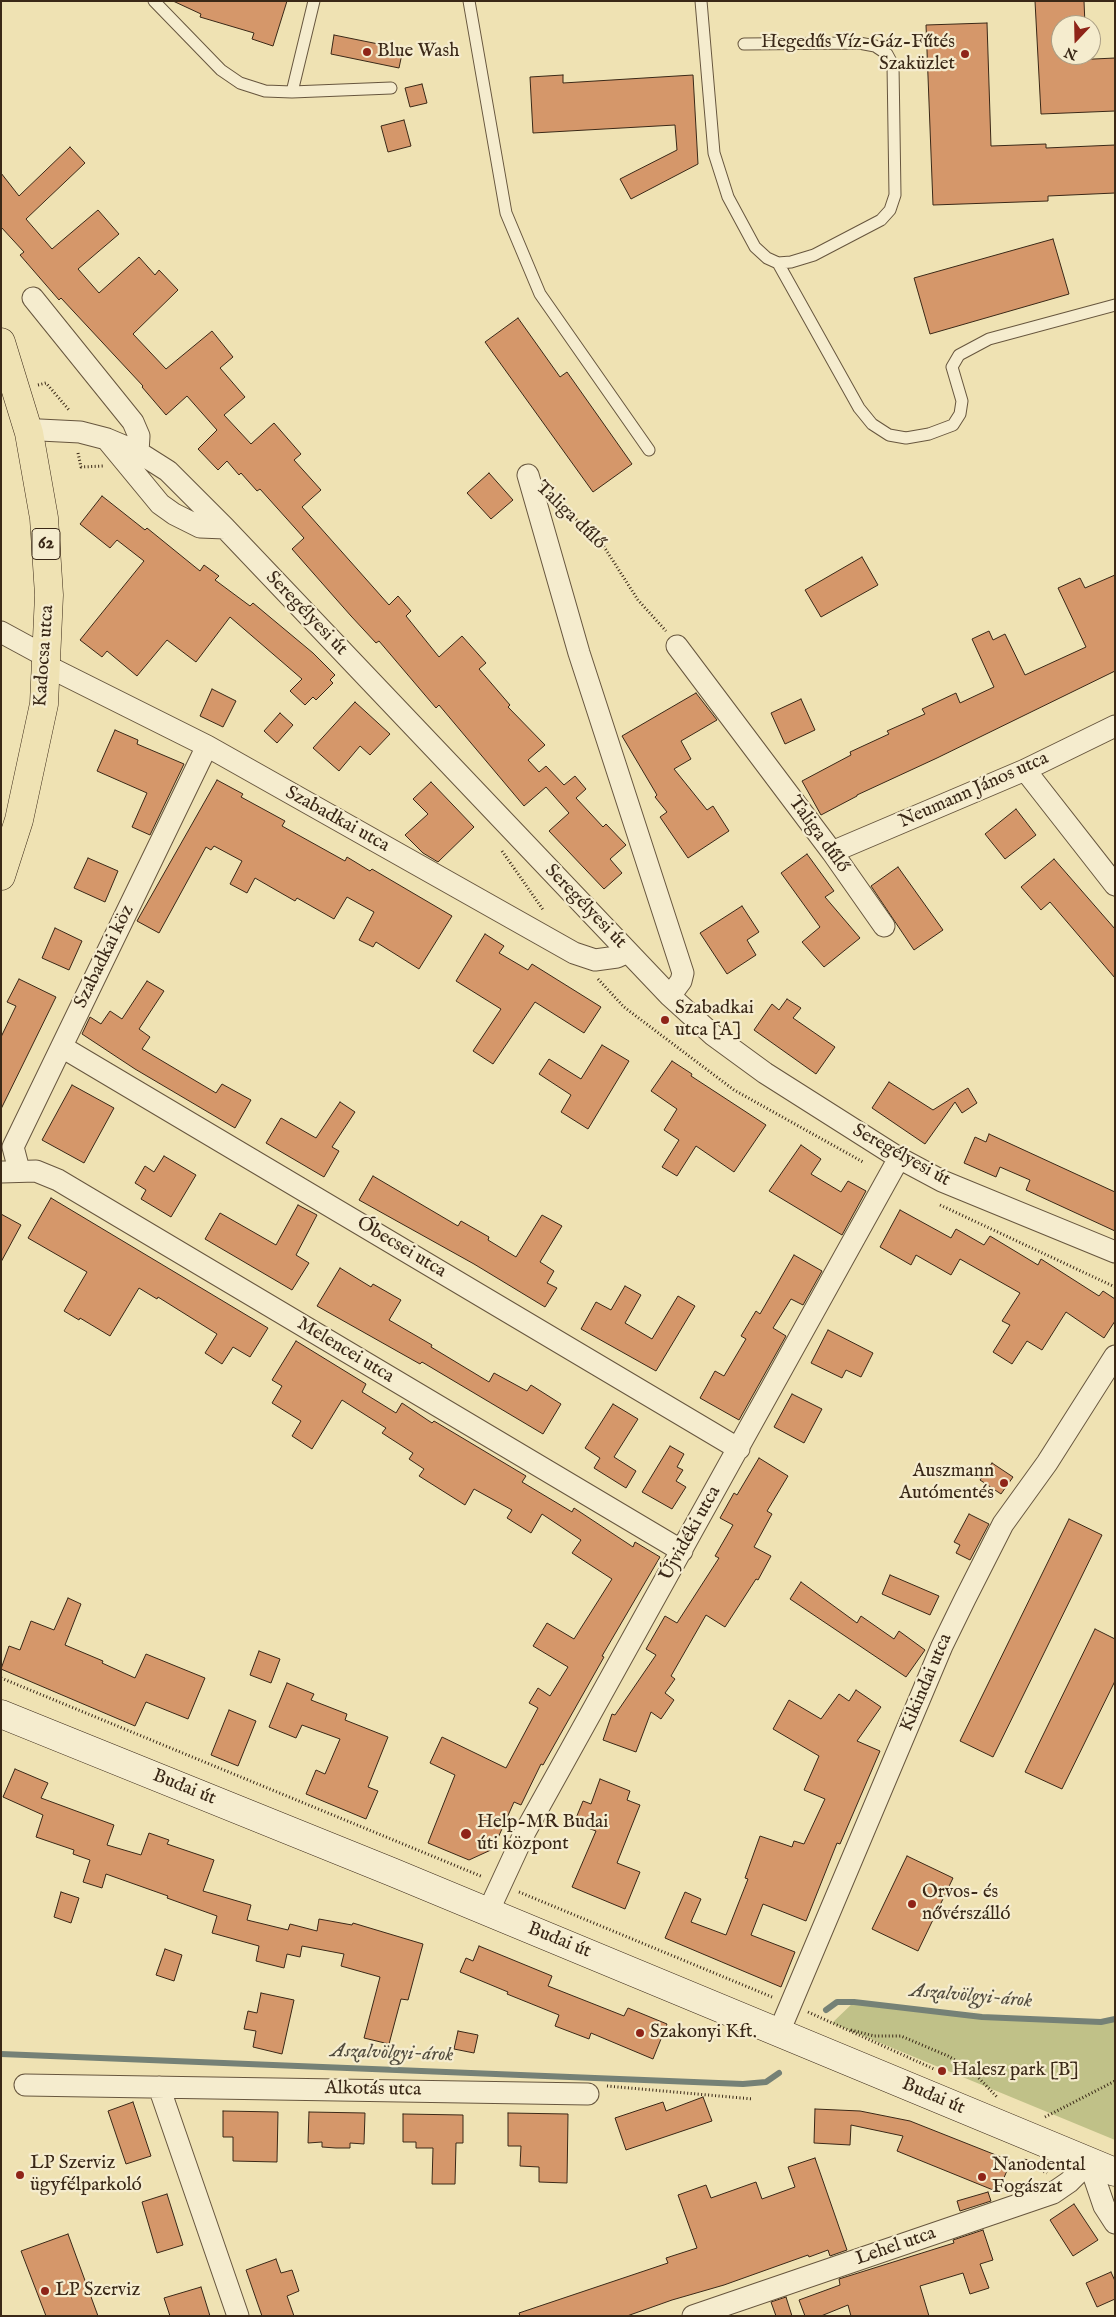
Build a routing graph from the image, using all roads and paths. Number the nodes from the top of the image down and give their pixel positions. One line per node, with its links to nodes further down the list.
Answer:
1 (154, 1): 7 (lane)
2 (314, 1): 7 (lane)
3 (469, 1): 14 (lane)
4 (701, 1): 8 (lane)
5 (744, 44): 8 (lane)
6 (391, 88): 7 (lane)
7 (292, 92)
8 (778, 263): 10 (lane)
9 (33, 298): 15 (street)
10 (1115, 306)
11 (1, 342): 12 (main road, 62)
12 (29, 433): 13 (street, Seregélyesi út); 21 (main road, Kadocsa utca / 62)
13 (107, 439): 15 (street, Seregélyesi út); 18 (street)
14 (650, 450)
15 (138, 452): 18 (street, Seregélyesi út)
16 (528, 475): 30 (street, Taliga dűlő)
17 (554, 499): 20 (path, Taliga dűlő)
18 (225, 528): 29 (street, Seregélyesi út)
19 (1, 632): 21 (street, Szabadkai utca)
20 (677, 646): 25 (street, Taliga dűlő)
21 (47, 662): 23 (street, Szabadkai utca); 26 (main road, Kadocsa utca / 62)
22 (1115, 726): 24 (street, Neumann János utca)
23 (207, 746): 29 (street, Szabadkai utca); 31 (street, Szabadkai köz)
24 (1025, 770): 25 (street, Neumann János utca); 27 (street)
25 (832, 852): 28 (street, Taliga dűlő)
26 (1, 876)
27 (1115, 885)
28 (884, 926)
29 (628, 952): 30 (street, Seregélyesi út)
30 (670, 996): 32 (street, Seregélyesi út)
31 (62, 1047): 33 (street, Szabadkai köz); 36 (street, Óbecsei utca)
32 (899, 1158): 34 (street, Seregélyesi út); 36 (street, Újvidéki utca)
33 (10, 1171): 37 (street, Melencei utca)
34 (1115, 1252)
35 (1115, 1356): 42 (street, Kikindai utca)
36 (739, 1448): 37 (street, Újvidéki utca)
37 (682, 1551): 40 (street, Újvidéki utca)
38 (1, 1678): 40 (path)
39 (1, 1714): 41 (main road, Budai út)
40 (500, 1884): 41 (street, Újvidéki utca); 42 (path)
41 (488, 1912): 43 (main road, Budai út)
42 (790, 2004): 43 (street, Kikindai utca)
43 (779, 2032): 52 (main road, Budai út)
44 (935, 2069): 48 (path)
45 (1115, 2081): 51 (path)
46 (25, 2085): 47 (street, Alkotás utca)
47 (158, 2087): 49 (street, Alkotás utca); 55 (street)
48 (980, 2089)
49 (588, 2094): 50 (path)
50 (753, 2099)
51 (1045, 2117)
52 (1089, 2162): 53 (main road, Budai út); 54 (street); 56 (street, Lehel utca)
53 (1115, 2172)
54 (1115, 2223)
55 (238, 2316)
56 (693, 2316)

